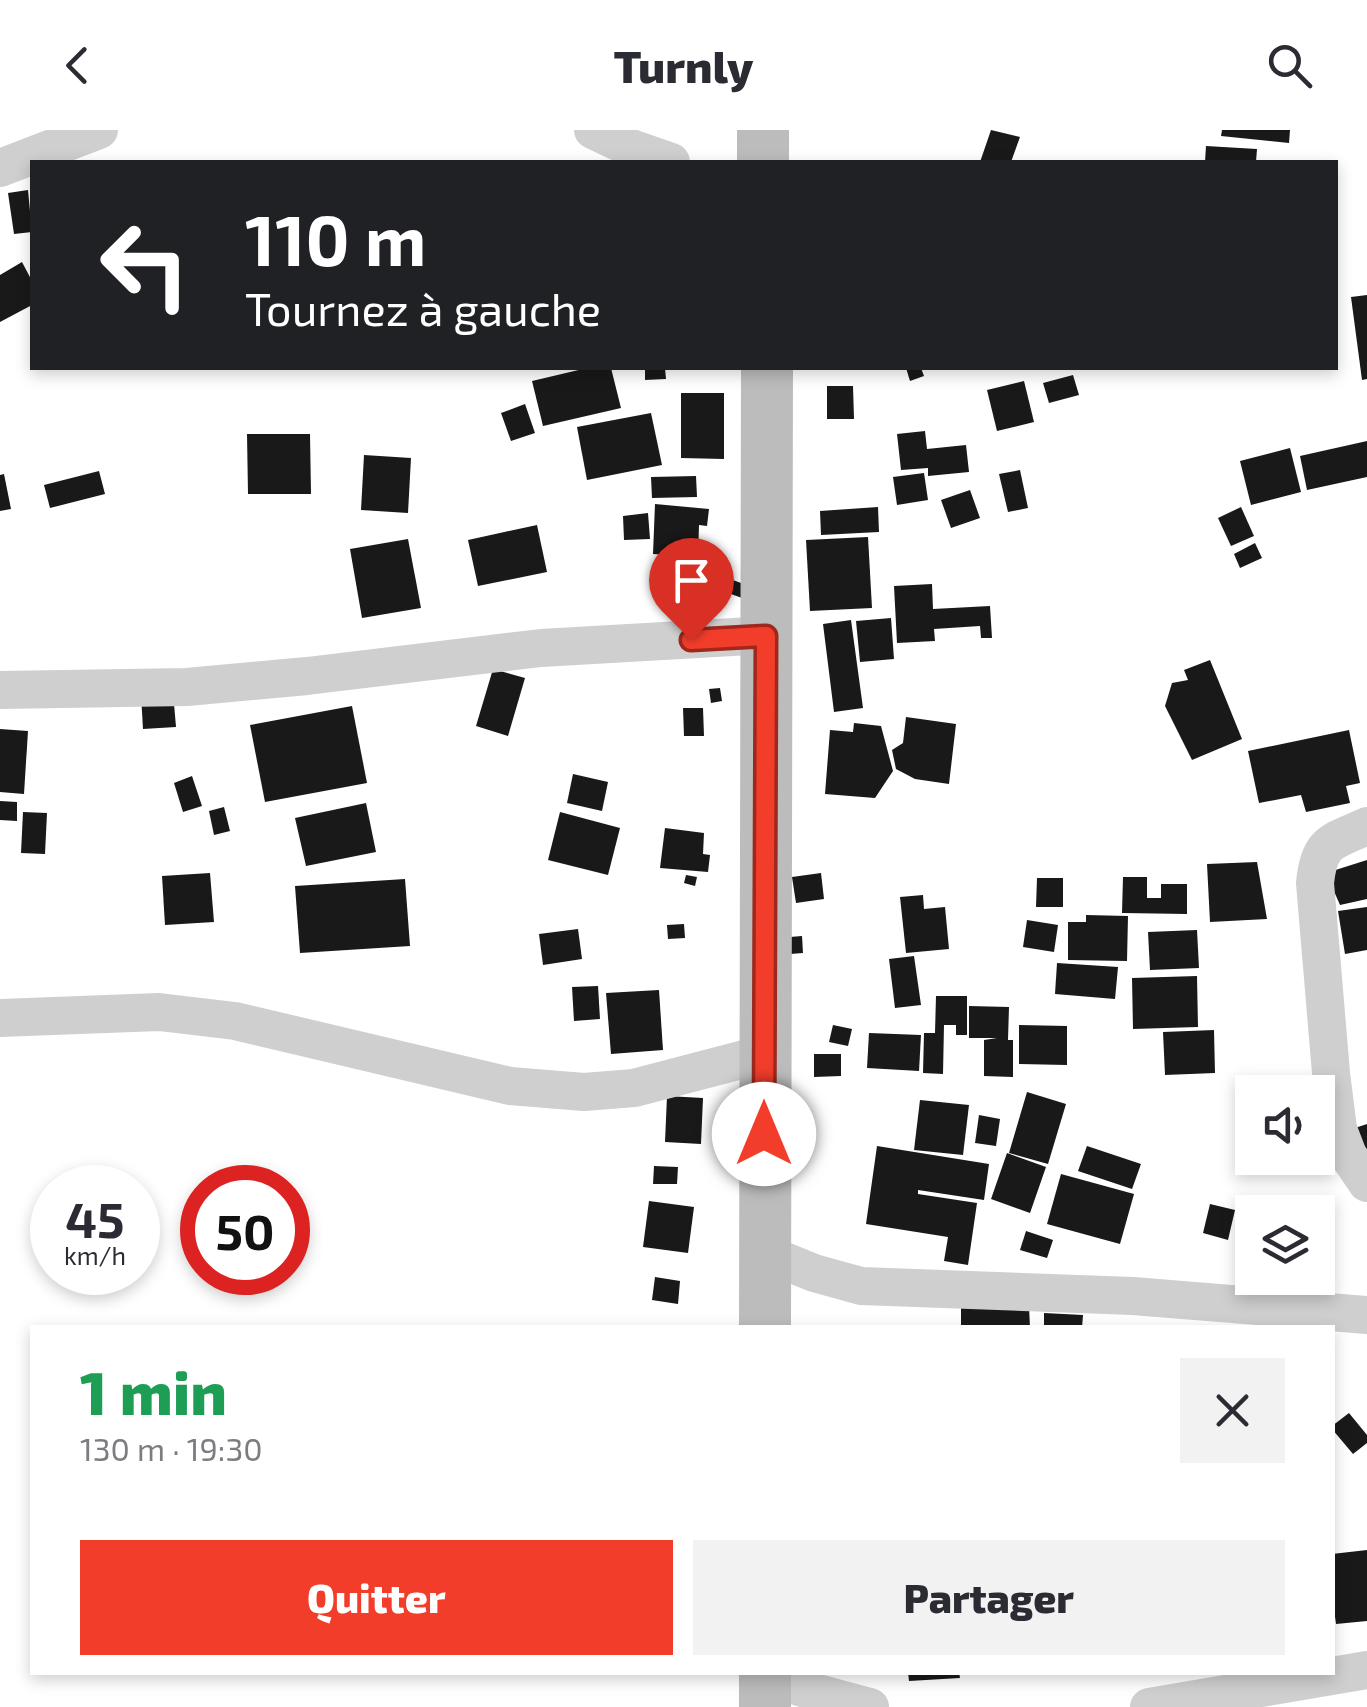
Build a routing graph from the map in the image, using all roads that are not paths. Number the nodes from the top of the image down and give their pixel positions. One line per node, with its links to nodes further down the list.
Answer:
1 (100, 130): 6 (street)
2 (593, 130): 4 (street)
3 (763, 130): 5 (main road)
4 (664, 160)
5 (763, 160)
6 (0, 168)
7 (767, 370): 8 (main road)
8 (766, 636): 9 (street); 12 (main road)
9 (0, 690)
10 (1367, 826): 13 (street)
11 (0, 1018): 12 (street)
12 (764, 1054): 14 (main road)
13 (1367, 1183)
14 (764, 1254): 15 (street); 16 (main road)
15 (1367, 1315)
16 (764, 1325)
17 (1367, 1670): 20 (street)
18 (764, 1685): 19 (street)
19 (870, 1707)
20 (1149, 1707)

